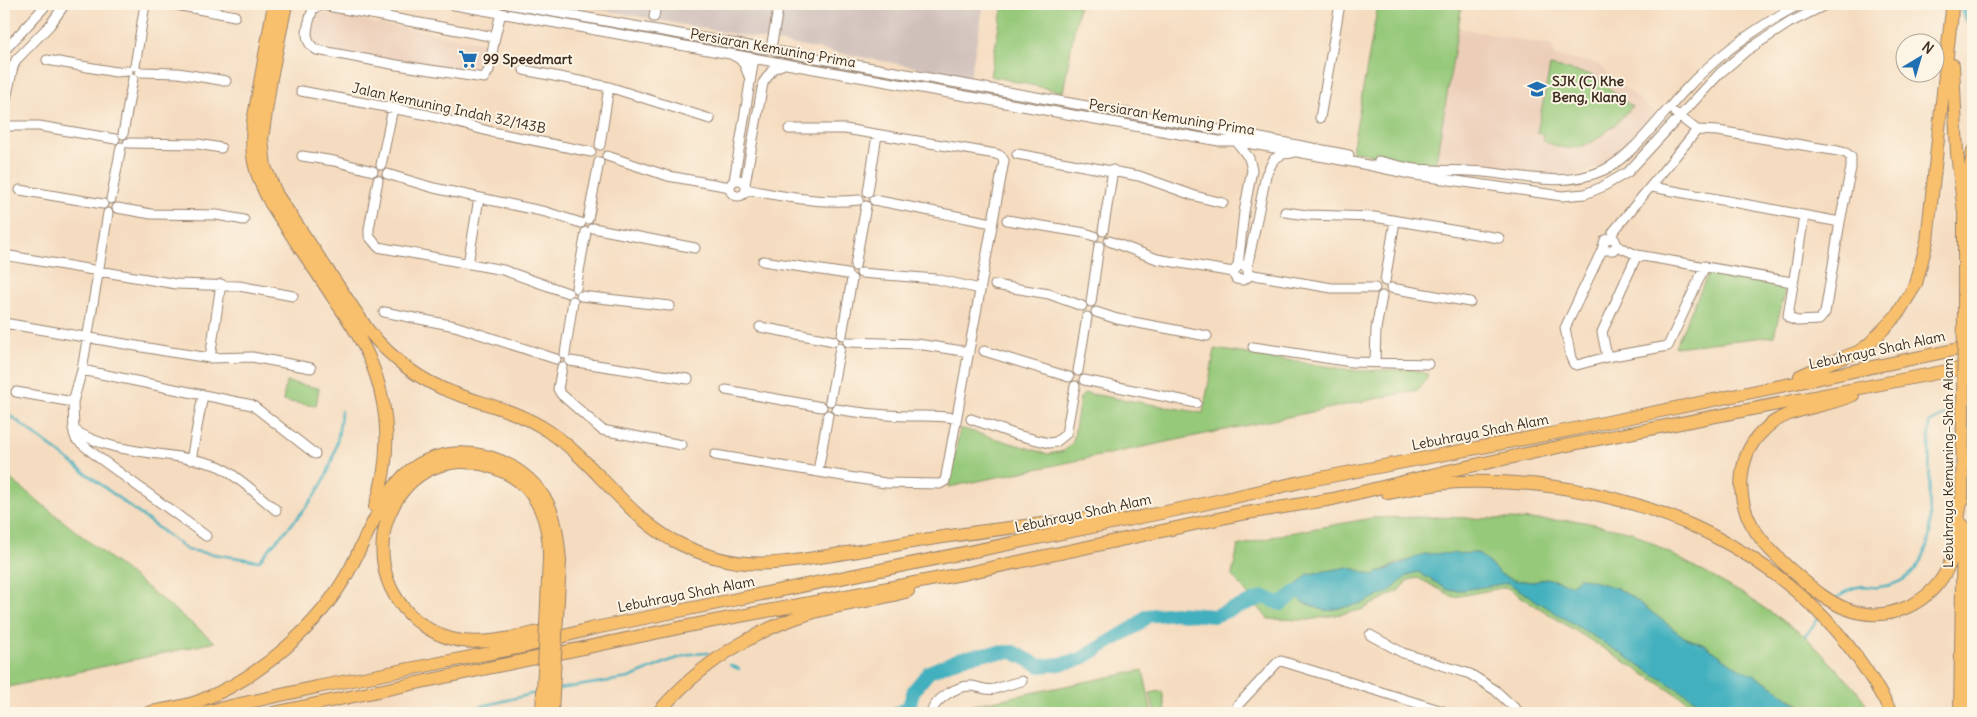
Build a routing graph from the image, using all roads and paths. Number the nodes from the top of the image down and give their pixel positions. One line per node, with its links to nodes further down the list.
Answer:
1 (47, 4): 15 (street)
2 (65, 4): 18 (street)
3 (145, 4): 27 (street)
4 (171, 4): 16 (street)
5 (448, 4): 14 (street, Persiaran Kemuning Prima)
6 (508, 4): 20 (street, Persiaran Kemuning Prima)
7 (656, 4): 17 (street)
8 (779, 4): 20 (street)
9 (1340, 4): 37 (street)
10 (1800, 4): 34 (street, Persiaran Kemuning Prima)
11 (1827, 4): 36 (street, Persiaran Kemuning Prima)
12 (1952, 4): 35 (highway)
13 (283, 5): 163 (highway); 166 (highway)
14 (501, 13): 19 (street); 22 (street, Persiaran Kemuning Prima)
15 (38, 15): 18 (street); 21 (street)
16 (235, 16)
17 (654, 16)
18 (50, 25): 32 (street)
19 (495, 37): 19 (street)
20 (774, 50): 23 (street); 57 (street, Persiaran Kemuning Prima)
21 (4, 51)
22 (728, 53): 23 (street, Persiaran Kemuning Prima); 28 (street)
23 (754, 58): 25 (street, Persiaran Kemuning Prima); 28 (street)
24 (47, 60): 27 (street)
25 (796, 66): 44 (street, Persiaran Kemuning Prima); 62 (street)
26 (524, 70): 30 (street)
27 (134, 72): 29 (street); 43 (street)
28 (750, 79): 61 (street)
29 (226, 81)
30 (609, 86): 38 (street); 46 (street)
31 (301, 91): 33 (street, Jalan Kemuning Indah 32/143B)
32 (4, 108)
33 (393, 108): 49 (street, Jalan Kemuning Indah 32/143B); 54 (street)
34 (1668, 108): 36 (street); 57 (street, Persiaran Kemuning Prima)
35 (1947, 108): 75 (highway, Lebuhraya Kemuning–Shah Alam); 143 (highway)
36 (1679, 116): 41 (street); 60 (street, Persiaran Kemuning Prima)
37 (1320, 118)
38 (710, 119)
39 (4, 126): 43 (street)
40 (789, 129): 42 (street)
41 (1697, 130): 63 (street); 82 (street)
42 (877, 135): 66 (street); 83 (street)
43 (119, 137): 45 (street)
44 (1235, 141): 50 (street, Persiaran Kemuning Prima); 65 (street)
45 (124, 145): 47 (street); 69 (street)
46 (600, 145): 49 (street); 53 (street)
47 (221, 148)
48 (1973, 151): 75 (highway)
49 (591, 152): 53 (street)
50 (1302, 152): 60 (street, Persiaran Kemuning Prima); 67 (street)
51 (1018, 154): 55 (street)
52 (302, 156): 56 (street)
53 (603, 159): 61 (street); 80 (street)
54 (381, 166): 56 (street); 58 (street)
55 (1113, 170): 71 (street); 85 (street)
56 (372, 171): 59 (street)
57 (1472, 172): 60 (street)
58 (387, 174): 59 (street); 68 (street)
59 (378, 180): 95 (street)
60 (1470, 182)
61 (732, 184): 62 (street); 62 (street)
62 (745, 186): 70 (street)
63 (1652, 187): 77 (street); 89 (street)
64 (20, 190): 72 (street)
65 (1248, 194): 67 (street); 98 (street)
66 (871, 196): 70 (street); 70 (street); 83 (street)
67 (1262, 196): 98 (street)
68 (479, 198): 80 (street); 95 (street)
69 (111, 199): 72 (street); 73 (street)
70 (862, 203): 97 (street)
71 (1223, 203)
72 (103, 204): 76 (street)
73 (117, 208): 76 (street); 78 (street)
74 (1285, 212): 81 (street)
75 (1964, 213): 161 (highway, Lebuhraya Kemuning–Shah Alam, bridge)
76 (108, 214): 99 (street)
77 (1804, 216): 82 (street); 101 (street)
78 (244, 220)
79 (1006, 220): 86 (street)
80 (585, 221): 84 (street)
81 (1395, 221): 87 (street); 103 (street)
82 (1840, 222): 101 (street)
83 (992, 223): 107 (street)
84 (589, 230): 91 (street); 105 (street)
85 (1103, 231): 86 (street); 88 (street)
86 (1094, 236): 90 (street)
87 (1499, 238)
88 (1109, 241): 90 (street); 98 (street)
89 (1615, 242): 92 (street); 129 (street)
90 (1099, 246): 112 (street)
91 (694, 248)
92 (1637, 254): 96 (street); 129 (street)
93 (4, 255): 99 (street)
94 (763, 261): 100 (street)
95 (468, 264): 108 (street)
96 (1705, 266): 101 (street); 129 (street)
97 (858, 269): 100 (street); 107 (street)
98 (1241, 270): 106 (street)
99 (99, 271): 102 (street); 122 (street)
100 (850, 276): 123 (street)
101 (1792, 282)
102 (221, 284): 109 (street); 130 (street)
103 (1388, 284): 106 (street); 110 (street); 113 (street)
104 (995, 285): 115 (street)
105 (576, 288): 108 (street); 111 (street)
106 (1375, 288): 110 (street)
107 (980, 289): 128 (street)
108 (568, 293): 111 (street)
109 (294, 296)
110 (1382, 296): 132 (street)
111 (577, 299): 114 (street); 131 (street)
112 (1091, 302): 115 (street); 117 (street)
113 (1470, 302)
114 (670, 306)
115 (1082, 306): 118 (street)
116 (384, 312): 133 (street)
117 (1096, 312): 118 (street); 121 (street)
118 (1087, 317): 138 (street)
119 (4, 323): 122 (street)
120 (760, 327): 124 (street)
121 (1208, 336)
122 (87, 337): 130 (street); 137 (street)
123 (845, 339): 124 (street); 128 (street)
124 (837, 345): 150 (street)
125 (1253, 346): 132 (street)
126 (1973, 346): 143 (highway, Lebuhraya Shah Alam)
127 (984, 351): 139 (street)
128 (969, 352): 151 (street)
129 (1607, 357)
130 (210, 358): 136 (street)
131 (567, 358): 133 (street); 140 (street)
132 (1375, 362): 134 (street)
133 (559, 363): 155 (street)
134 (1428, 364)
135 (1973, 366): 142 (highway)
136 (310, 368)
137 (82, 370): 147 (street); 148 (street)
138 (1078, 371): 139 (street); 141 (street)
139 (1069, 377): 144 (street)
140 (688, 378)
141 (1084, 380): 144 (street); 149 (street)
142 (1876, 384): 161 (highway); 162 (highway)
143 (1782, 385): 163 (highway, Lebuhraya Shah Alam)
144 (1075, 386): 152 (street)
145 (726, 390): 150 (street)
146 (16, 392): 148 (street)
147 (203, 395): 156 (street); 159 (street)
148 (73, 402): 153 (street)
149 (1196, 403)
150 (829, 408): 151 (street); 160 (street)
151 (956, 418): 160 (street)
152 (971, 419)
153 (73, 429): 154 (street); 158 (street)
154 (112, 445): 158 (street); 159 (street)
155 (682, 445)
156 (315, 454)
157 (715, 455): 160 (street)
158 (98, 457): 165 (street)
159 (191, 460): 164 (street)
160 (818, 471)
161 (1962, 496): 185 (highway, Lebuhraya Kemuning–Shah Alam)
162 (1333, 499): 169 (highway); 184 (highway)
163 (1190, 507): 170 (highway, Lebuhraya Shah Alam)
164 (276, 510)
165 (206, 536)
166 (364, 540): 167 (highway); 175 (highway)
167 (555, 560): 170 (highway); 178 (highway, bridge); 179 (highway, bridge)
168 (1973, 566): 173 (highway, Lebuhraya Kemuning–Shah Alam)
169 (967, 573): 177 (highway); 180 (highway)
170 (590, 629): 176 (highway, Lebuhraya Shah Alam)
171 (1370, 635): 183 (street)
172 (1022, 681): 181 (street)
173 (1972, 704)
174 (1236, 710): 182 (street)
175 (148, 713)
176 (200, 713)
177 (273, 713)
178 (542, 713)
179 (552, 713)
180 (658, 713)
181 (932, 713)
182 (1449, 713)
183 (1520, 713)
184 (1891, 713)
185 (1960, 713)

